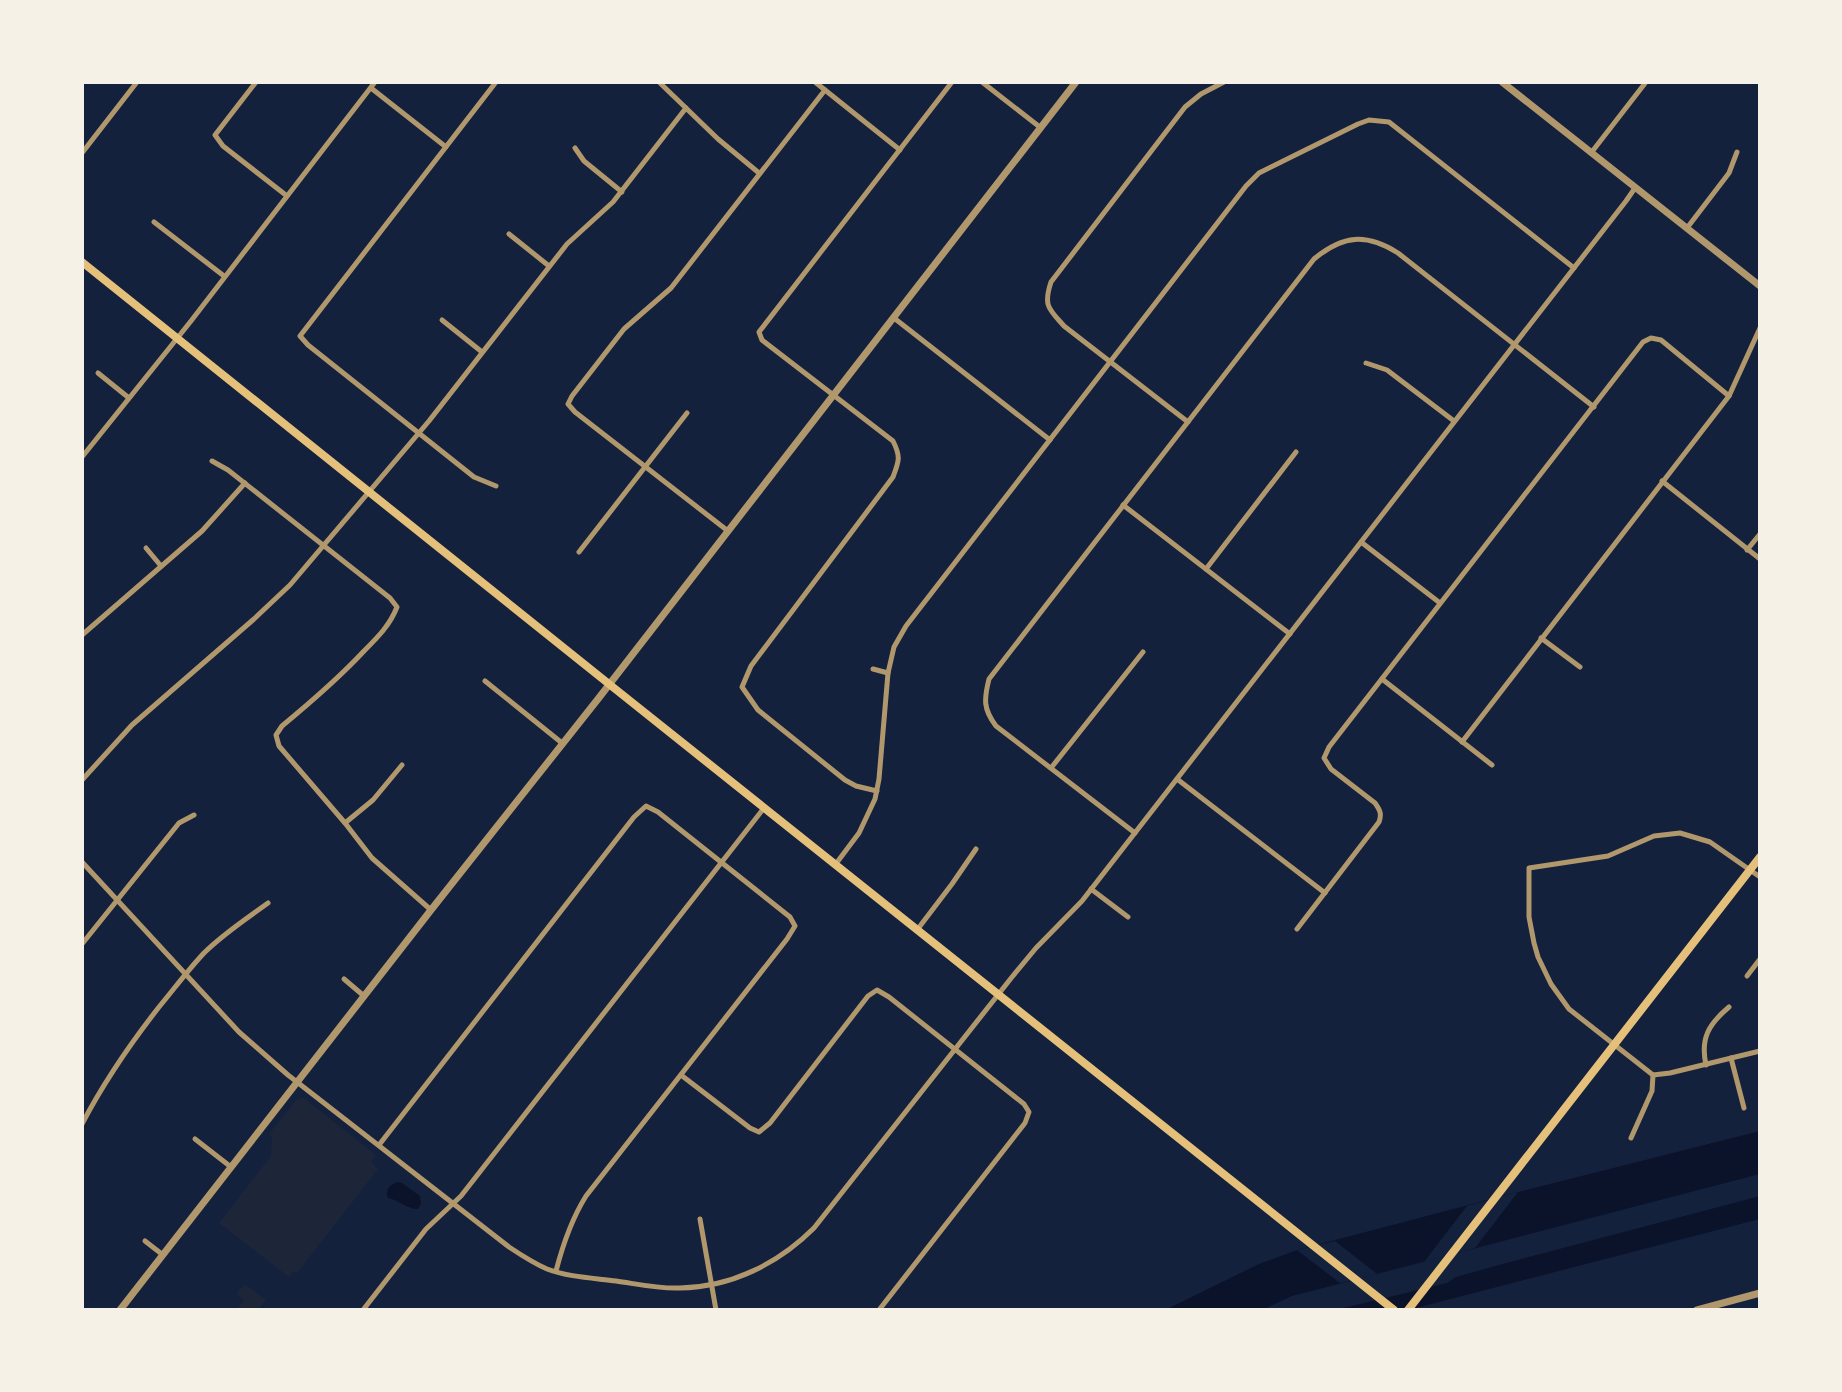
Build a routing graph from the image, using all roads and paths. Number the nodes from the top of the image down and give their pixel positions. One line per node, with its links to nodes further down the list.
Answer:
1 (136, 82): 21 (street)
2 (256, 82): 26 (street)
3 (375, 82): 13 (street)
4 (496, 82): 17 (street)
5 (659, 82): 15 (street)
6 (815, 82): 14 (street)
7 (952, 82): 19 (street)
8 (982, 82): 16 (street)
9 (1076, 82): 16 (street)
10 (1224, 82): 41 (street)
11 (1502, 82): 22 (street)
12 (1646, 82): 22 (street)
13 (371, 88): 17 (street); 26 (street)
14 (825, 90): 19 (street); 23 (street)
15 (686, 108): 23 (street); 25 (street)
16 (1041, 128): 35 (street)
17 (446, 147): 51 (street)
18 (575, 148): 25 (street)
19 (900, 150): 44 (street)
20 (1737, 152): 28 (street)
21 (82, 153)
22 (1591, 153): 24 (street)
23 (759, 173): 56 (street)
24 (1634, 188): 28 (street); 32 (street)
25 (622, 192): 31 (street)
26 (287, 196): 33 (street)
27 (154, 222): 33 (street)
28 (1687, 228): 34 (street)
29 (509, 234): 31 (street)
30 (82, 262): 38 (main road)
31 (549, 266): 40 (street)
32 (1574, 268): 39 (street); 41 (street)
33 (224, 276): 38 (street)
34 (1760, 286)
35 (894, 318): 44 (street); 52 (street)
36 (442, 320): 40 (street)
37 (1760, 328): 45 (street)
38 (177, 338): 46 (street); 60 (main road)
39 (1514, 345): 47 (street); 49 (street); 50 (street)
40 (482, 352): 51 (street)
41 (1110, 362): 50 (street); 52 (street)
42 (1366, 363): 49 (street)
43 (98, 373): 46 (street)
44 (833, 395): 62 (street); 90 (street)
45 (1730, 396): 47 (street); 57 (street)
46 (129, 398): 54 (street)
47 (1594, 407): 72 (street)
48 (687, 413): 56 (street)
49 (1454, 421): 64 (street)
50 (1188, 422): 61 (street)
51 (419, 433): 59 (street); 60 (street)
52 (1050, 440): 79 (street)
53 (1297, 452): 71 (street)
54 (82, 457)
55 (212, 461): 58 (street)
56 (646, 467): 62 (street); 68 (street)
57 (1662, 481): 67 (street); 75 (street)
58 (245, 483): 65 (street); 70 (street)
59 (496, 486)
60 (368, 491): 65 (street); 82 (main road)
61 (1123, 505): 71 (street); 87 (street)
62 (728, 531): 82 (street)
63 (1760, 534): 67 (street)
64 (1361, 542): 72 (street); 73 (street)
65 (323, 546): 89 (street); 93 (street)
66 (146, 548): 70 (street)
67 (1747, 550): 69 (street)
68 (579, 552)
69 (1760, 559)
70 (161, 566): 74 (street)
71 (1206, 569): 73 (street)
72 (1440, 603): 80 (street)
73 (1290, 634): 88 (street)
74 (82, 635)
75 (1541, 638): 77 (street); 83 (street)
76 (1143, 652): 87 (street)
77 (1580, 667)
78 (873, 669): 79 (street)
79 (887, 673): 90 (street)
80 (1382, 679): 83 (street); 103 (street)
81 (485, 681): 84 (street)
82 (609, 684): 84 (street); 91 (main road)
83 (1462, 742): 86 (street)
84 (562, 743): 106 (street)
85 (402, 765): 93 (street)
86 (1492, 765)
87 (1051, 768): 94 (street)
88 (1177, 779): 94 (street); 103 (street)
89 (82, 780)
90 (877, 791): 99 (street)
91 (764, 808): 98 (street); 99 (main road)
92 (194, 814): 104 (street)
93 (345, 823): 106 (street)
94 (1135, 833): 102 (street)
95 (976, 849): 109 (street)
96 (1760, 857): 100 (main road)
97 (82, 862): 104 (street)
98 (722, 863): 123 (street); 130 (street); 132 (street)
99 (835, 865): 109 (main road)
100 (1750, 870): 101 (street); 118 (main road); 118 (street)
101 (1760, 877)
102 (1091, 889): 107 (street); 115 (street)
103 (1325, 893): 108 (street)
104 (116, 900): 110 (street); 112 (street)
105 (268, 903): 112 (street)
106 (431, 909): 116 (street)
107 (1128, 917)
108 (1297, 929)
109 (917, 930): 115 (main road)
110 (82, 944)
111 (1760, 959): 113 (street)
112 (185, 975): 125 (street); 127 (street)
113 (1746, 976)
114 (344, 979): 116 (street)
115 (998, 995): 119 (street); 139 (main road)
116 (364, 996): 125 (street)
117 (1729, 1007): 122 (street)
118 (1614, 1045): 124 (street); 144 (main road)
119 (954, 1049): 123 (street); 137 (street); 143 (street)
120 (1760, 1051): 121 (street)
121 (1731, 1058): 122 (street); 126 (street)
122 (1706, 1065): 124 (street)
123 (681, 1075): 136 (street)
124 (1653, 1075): 128 (street)
125 (298, 1082): 130 (street); 131 (street)
126 (1744, 1108)
127 (82, 1124)
128 (1631, 1138)
129 (195, 1139): 131 (street)
130 (379, 1145): 132 (street)
131 (232, 1167): 135 (street)
132 (454, 1204): 136 (street); 141 (street)
133 (700, 1219): 137 (street)
134 (145, 1241): 135 (street)
135 (163, 1255): 140 (street)
136 (556, 1271): 137 (street)
137 (712, 1284): 142 (street)
138 (1760, 1293): 145 (street)
139 (1391, 1307)
140 (120, 1310)
141 (363, 1310)
142 (716, 1310)
143 (879, 1310)
144 (1408, 1310)
145 (1698, 1310)

